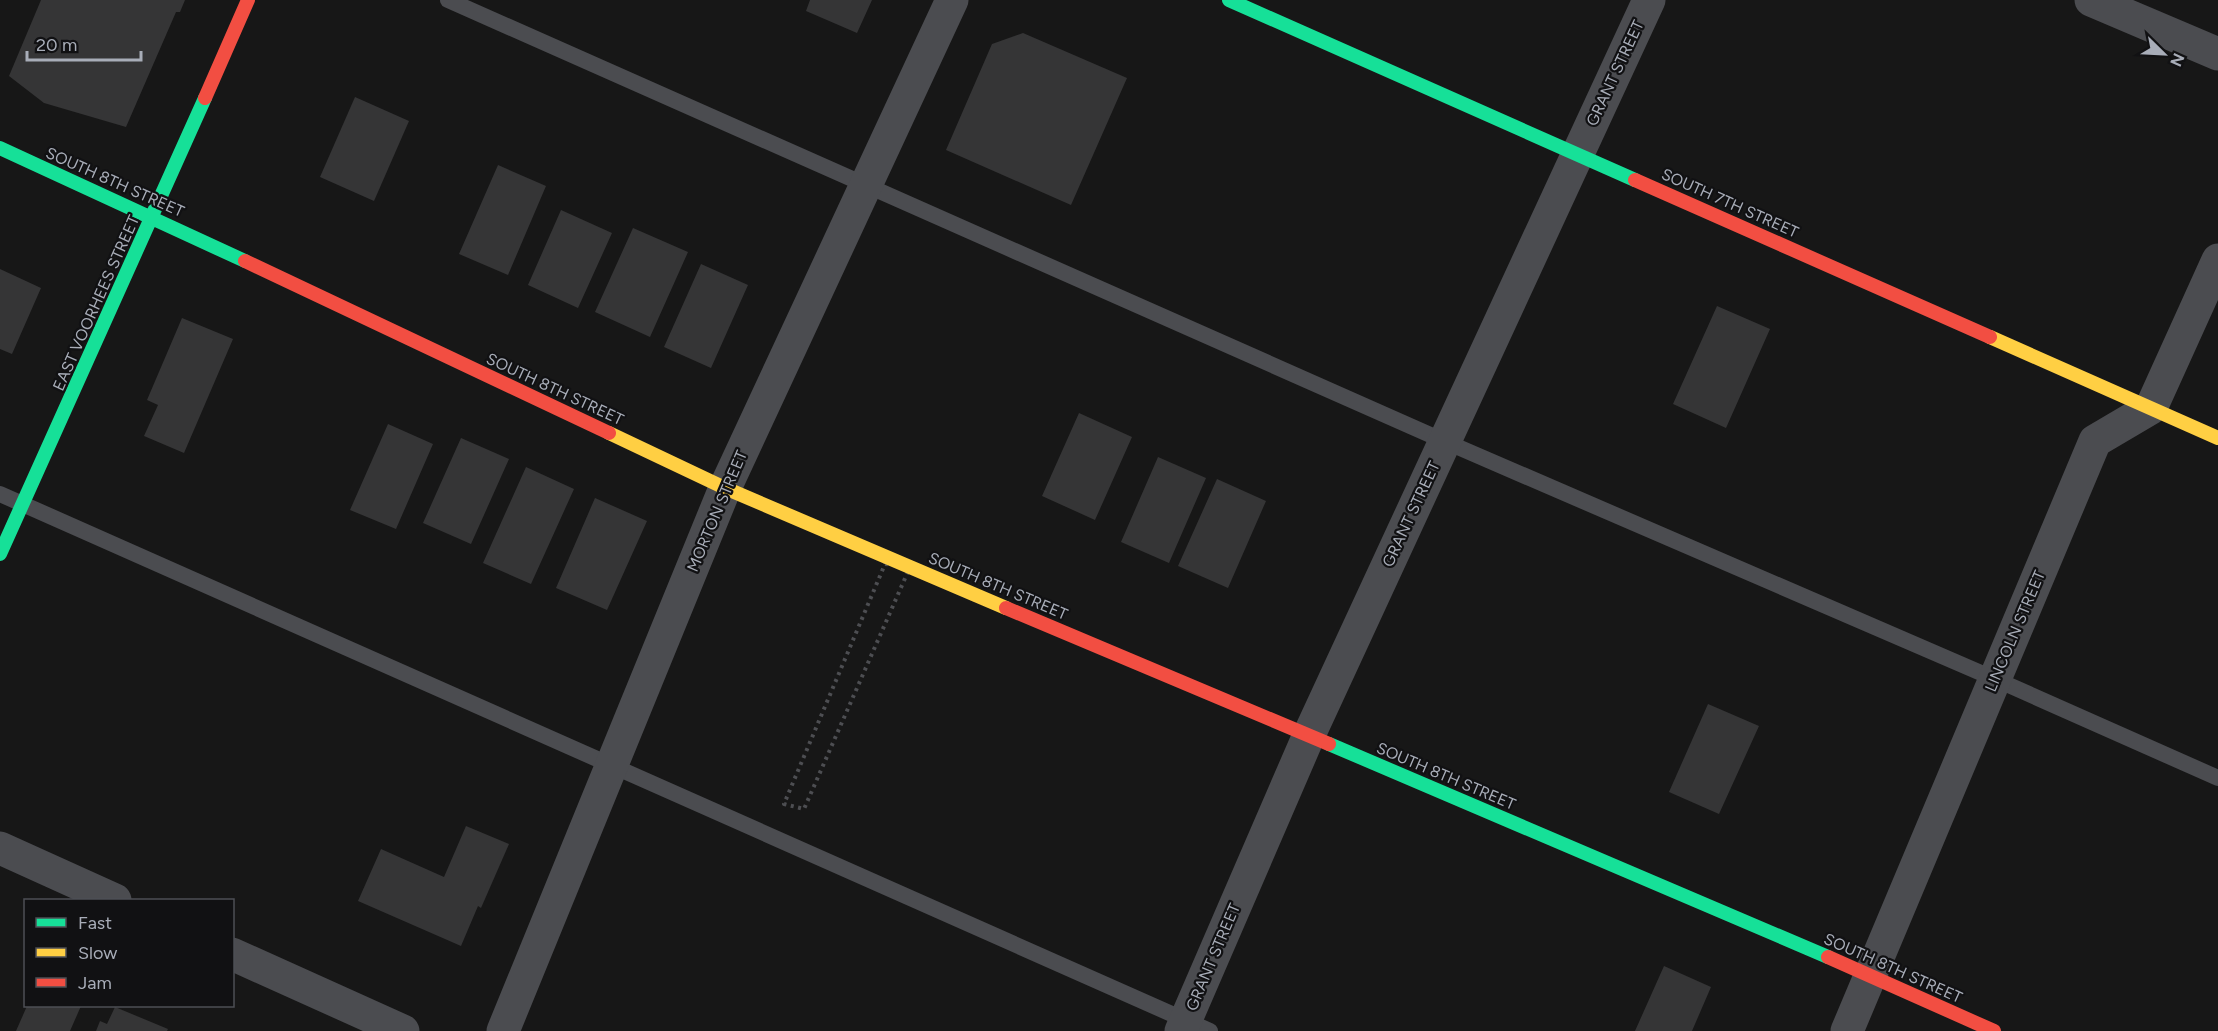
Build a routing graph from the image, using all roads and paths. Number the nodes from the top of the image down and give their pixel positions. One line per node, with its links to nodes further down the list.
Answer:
1 (248, 0): 11 (street, EAST VOORHEES STREET)
2 (448, 0): 10 (lane)
3 (952, 0): 10 (street, MORTON STREET)
4 (1229, 0): 9 (street, SOUTH 7TH STREET)
5 (1649, 0): 9 (street, GRANT STREET)
6 (2091, 0): 7 (street)
7 (2218, 54)
8 (0, 148): 11 (street, SOUTH 8TH STREET)
9 (1577, 153): 13 (street, SOUTH 7TH STREET); 15 (street, GRANT STREET)
10 (868, 184): 15 (lane); 16 (street, MORTON STREET)
11 (153, 217): 16 (street, SOUTH 8TH STREET); 18 (street, EAST VOORHEES STREET)
12 (2218, 260): 13 (street)
13 (2151, 408): 14 (street, SOUTH 7TH STREET); 21 (street, LINCOLN STREET)
14 (2218, 438)
15 (1444, 441): 21 (lane); 22 (street, GRANT STREET)
16 (725, 488): 20 (street, SOUTH 8TH STREET); 23 (street, MORTON STREET)
17 (0, 494): 18 (lane)
18 (23, 504): 19 (street, EAST VOORHEES STREET); 23 (lane)
19 (0, 554)
20 (910, 567): 20 (path); 22 (street, SOUTH 8TH STREET)
21 (1995, 679): 24 (lane); 28 (street, LINCOLN STREET)
22 (1309, 735): 28 (street, SOUTH 8TH STREET); 29 (street, GRANT STREET)
23 (611, 765): 29 (lane); 31 (street, MORTON STREET)
24 (2218, 778)
25 (0, 849): 26 (street)
26 (113, 899)
27 (234, 955): 30 (street)
28 (1871, 975): 32 (street, LINCOLN STREET); 33 (street, SOUTH 8TH STREET)
29 (1192, 1027)
30 (403, 1031)
31 (503, 1031)
32 (1847, 1031)
33 (1994, 1031)

